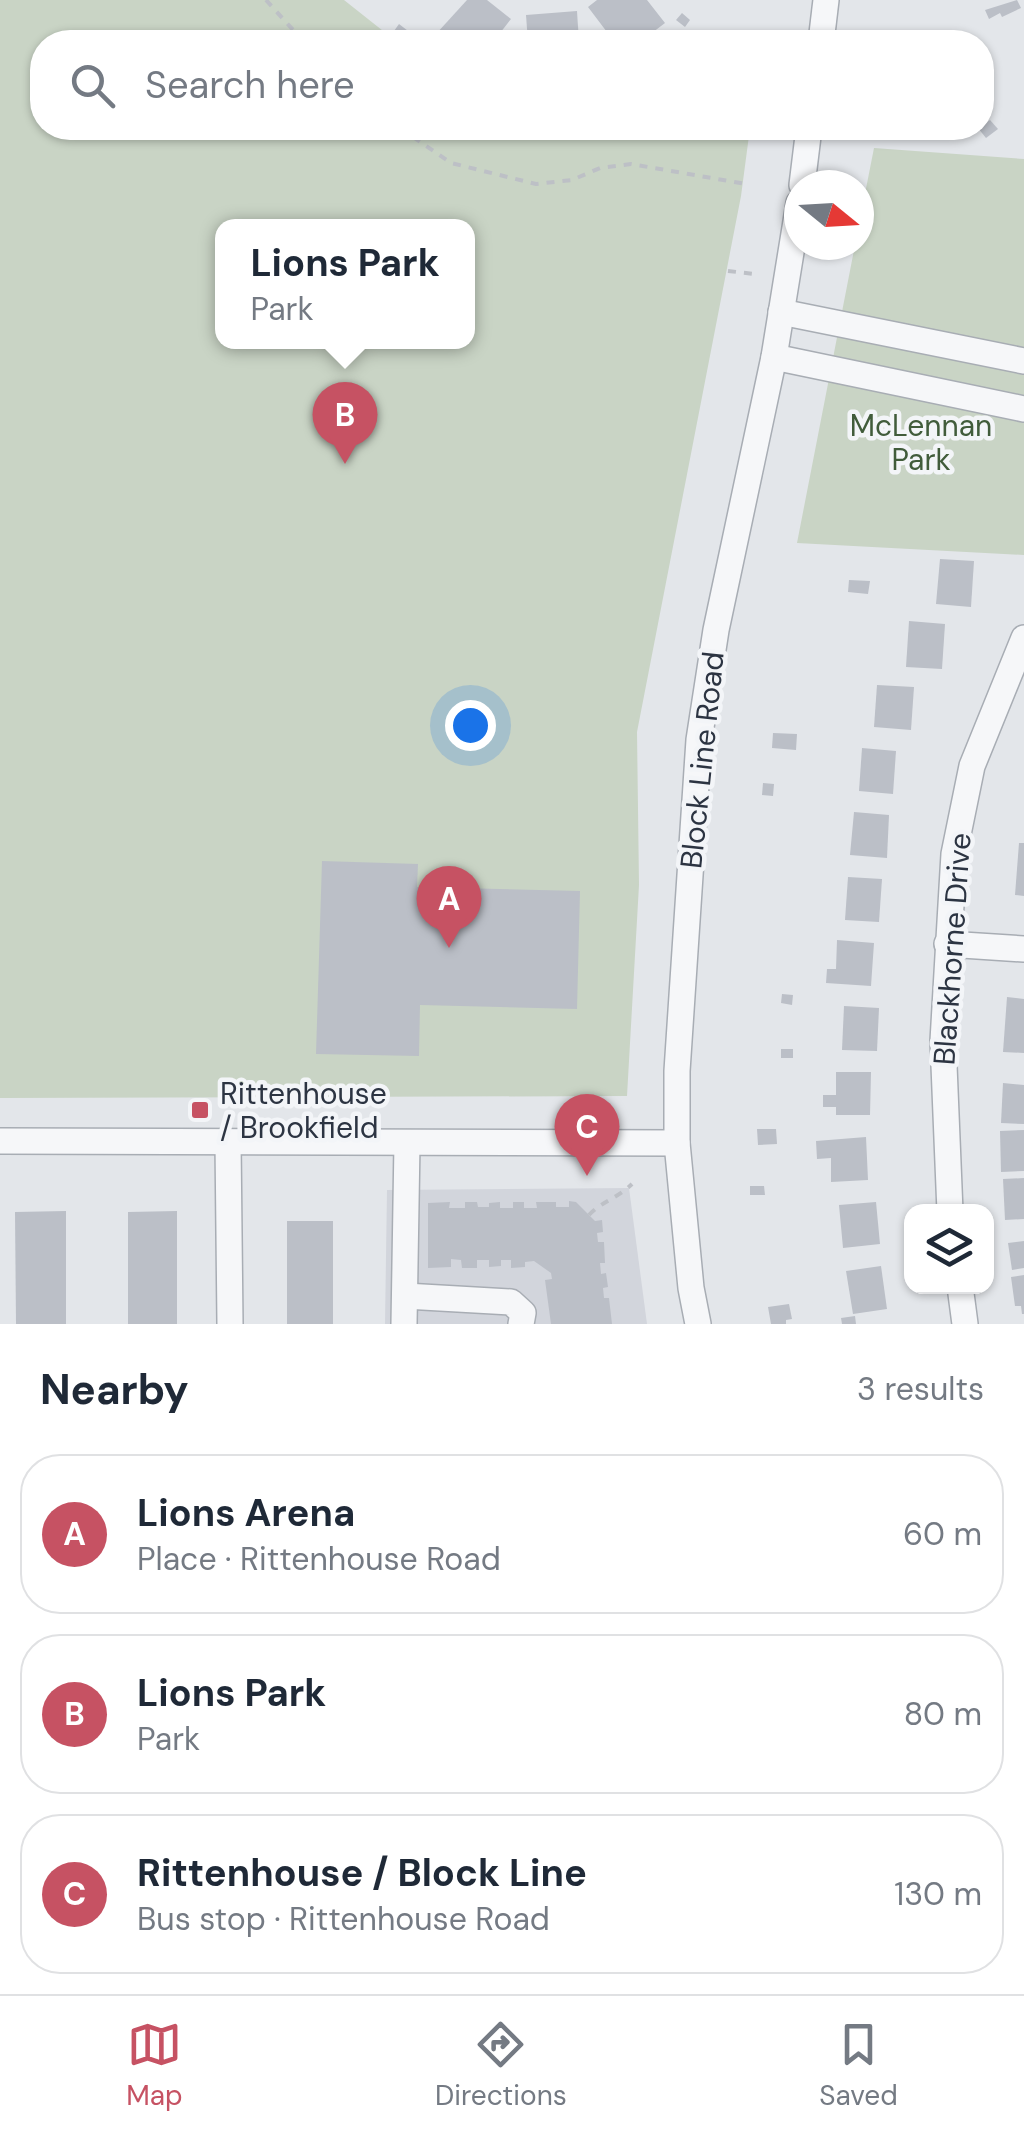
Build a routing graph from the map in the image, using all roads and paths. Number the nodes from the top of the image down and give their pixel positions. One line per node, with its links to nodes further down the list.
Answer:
1 (266, 0): 3 (path)
2 (826, 0): 4 (street)
3 (293, 30)
4 (822, 30)
5 (417, 140): 8 (path)
6 (808, 140): 7 (street)
7 (804, 170)
8 (746, 184)
9 (790, 260): 12 (street, Block Line Road)
10 (728, 271): 11 (path)
11 (755, 274)
12 (781, 312): 13 (street, Block Line Road); 14 (street)
13 (774, 356): 15 (street); 23 (street, Block Line Road)
14 (1024, 361)
15 (1024, 408)
16 (1024, 638): 17 (street, Blackhorne Drive)
17 (1015, 678): 18 (street, Blackhorne Drive)
18 (947, 944): 19 (street); 25 (street, Blackhorne Drive)
19 (1024, 949)
20 (0, 1141): 21 (street)
21 (228, 1142): 22 (street); 29 (street)
22 (408, 1142): 23 (street); 28 (street)
23 (676, 1143): 32 (street, Block Line Road)
24 (632, 1184): 26 (path)
25 (950, 1204)
26 (589, 1215)
27 (961, 1294): 33 (street)
28 (404, 1296): 30 (street); 31 (street)
29 (230, 1324)
30 (404, 1324)
31 (521, 1324)
32 (698, 1324)
33 (964, 1324)

